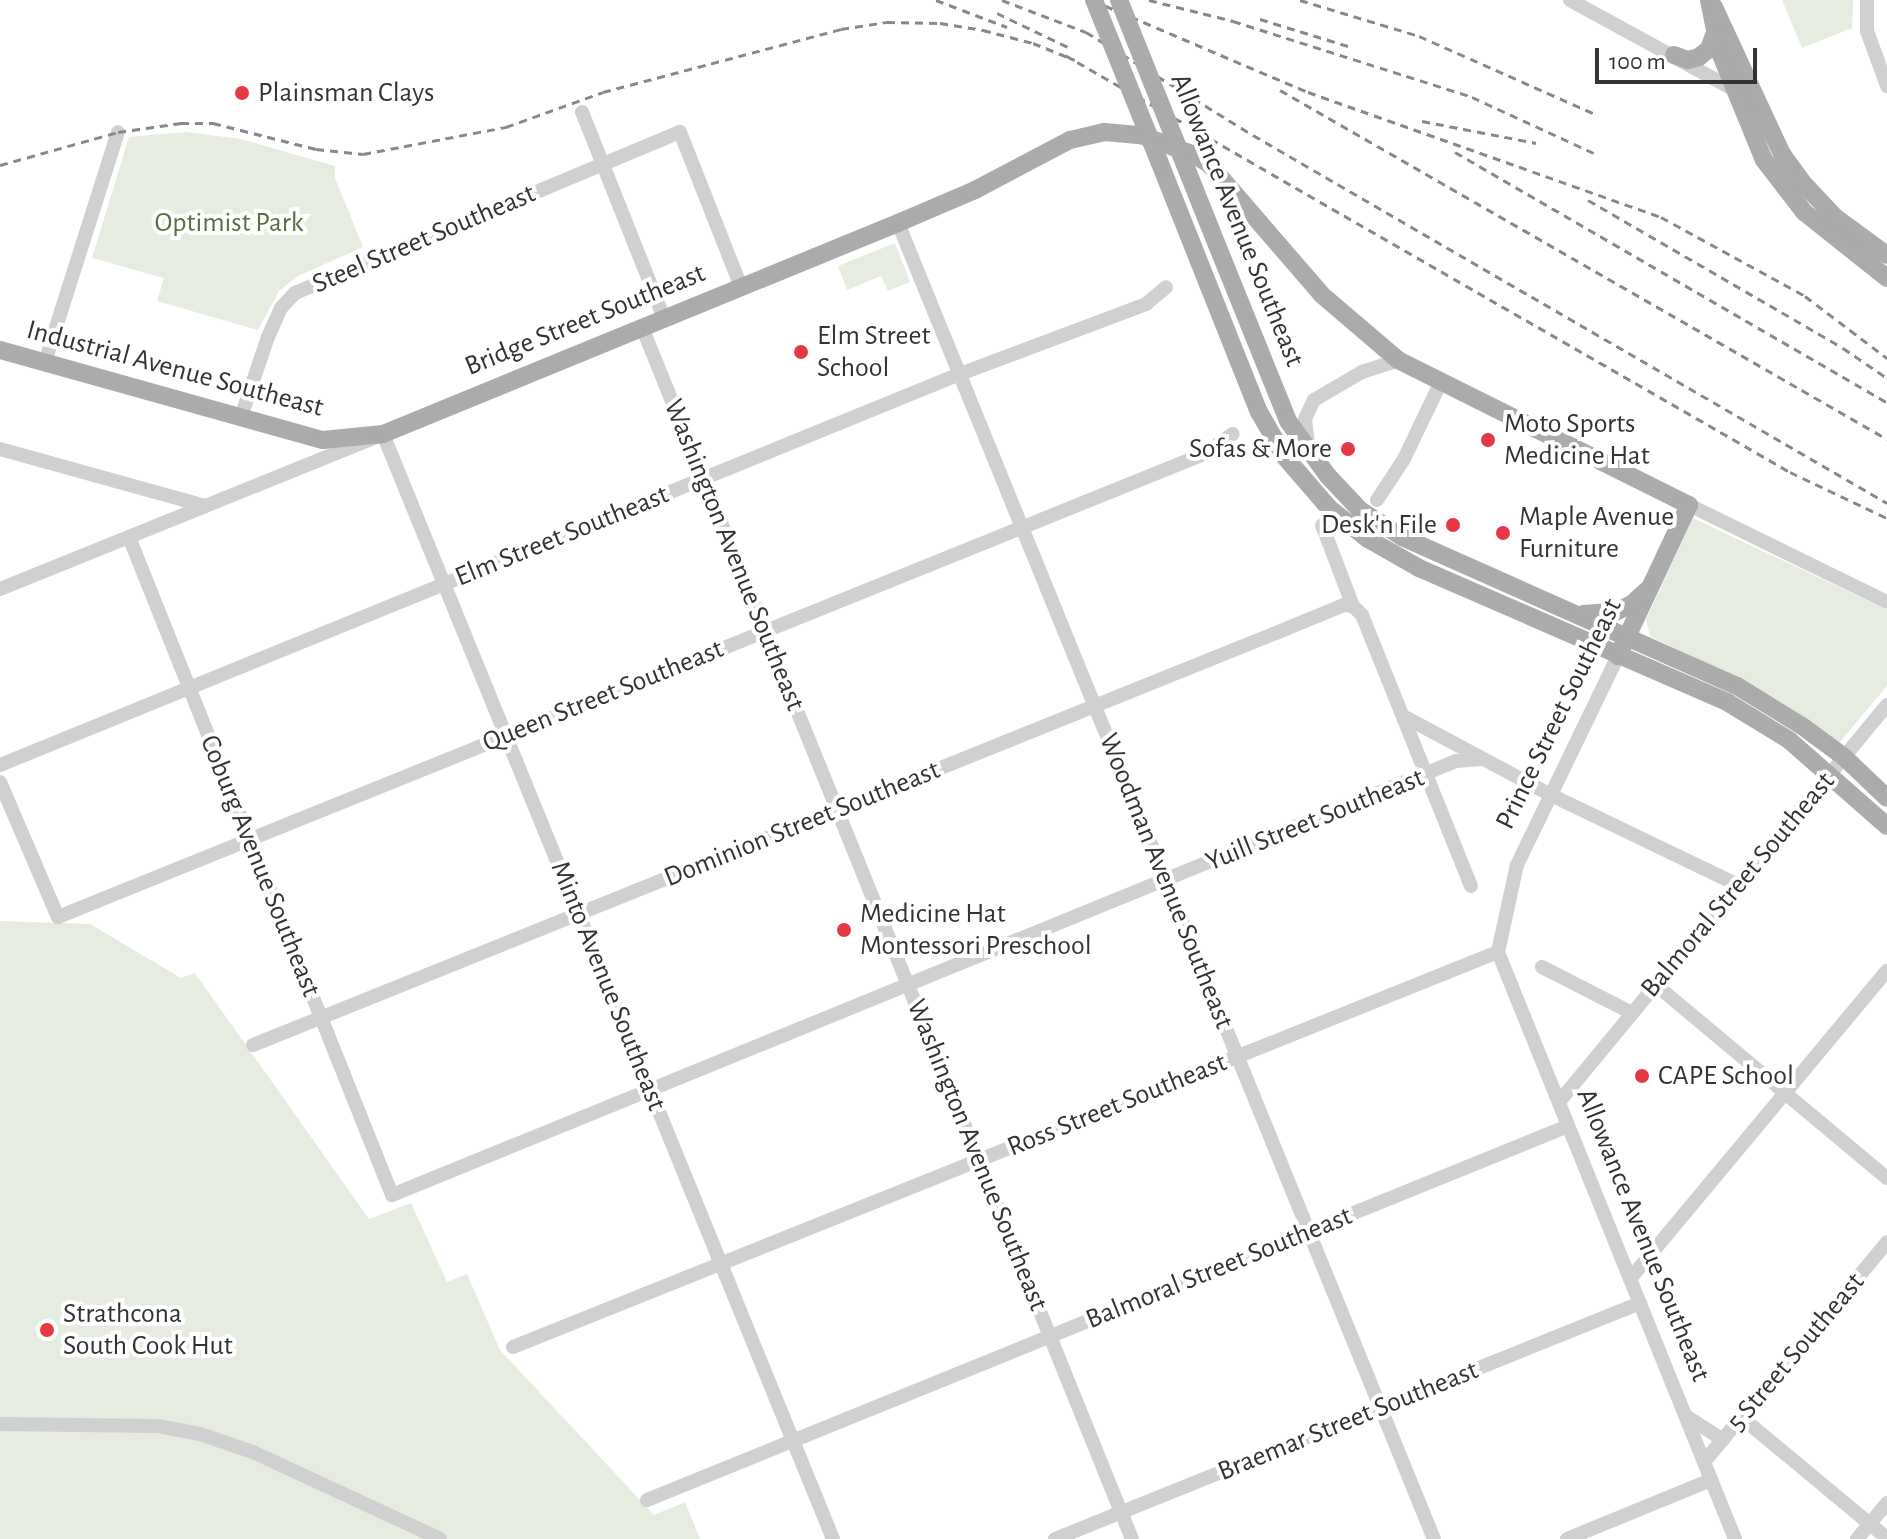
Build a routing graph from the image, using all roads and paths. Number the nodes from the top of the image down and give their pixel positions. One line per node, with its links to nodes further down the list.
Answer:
1 (1094, 0): 46 (main road, Allowance Avenue Southeast, bridge)
2 (1119, 0): 30 (main road, Allowance Avenue Southeast, bridge)
3 (1570, 0): 7 (street)
4 (1710, 0): 6 (main road); 10 (main road)
5 (1867, 0): 8 (street)
6 (1714, 35): 7 (main road); 9 (main road)
7 (1674, 55): 9 (street)
8 (1887, 86)
9 (1733, 89): 10 (street); 16 (main road)
10 (1756, 99): 15 (main road)
11 (582, 112): 13 (street)
12 (118, 132): 23 (street)
13 (603, 164): 17 (street, Steel Street Southeast); 19 (street); 26 (street, Steel Street Southeast)
14 (898, 223): 17 (main road, Bridge Street Southeast); 22 (main road, Bridge Street Southeast); 24 (street, Woodman Avenue Southeast)
15 (1887, 255)
16 (1887, 278)
17 (741, 287): 19 (main road, Bridge Street Southeast)
18 (1166, 287): 24 (street, Elm Street Southeast)
19 (664, 318): 20 (main road, Bridge Street Southeast)
20 (642, 327): 27 (main road, Bridge Street Southeast); 31 (street, Washington Avenue Southeast)
21 (0, 350): 23 (main road, Industrial Avenue Southeast)
22 (1398, 360): 25 (main road, Bridge Street Southeast); 30 (street)
23 (45, 362): 26 (main road, Industrial Avenue Southeast)
24 (960, 374): 31 (street, Elm Street Southeast); 36 (street, Woodman Avenue Southeast)
25 (1440, 384): 32 (street); 33 (main road, Bridge Street Southeast)
26 (241, 417): 27 (main road, Industrial Avenue Southeast)
27 (383, 434): 34 (street, Bridge Street Southeast); 38 (street, Minto Avenue Southeast)
28 (1233, 434): 36 (street, Queen Street Southeast)
29 (0, 449): 34 (street)
30 (1312, 456): 43 (main road, Allowance Avenue Southeast)
31 (703, 479): 38 (street, Elm Street Southeast); 44 (street, Washington Avenue Southeast)
32 (1377, 500)
33 (1689, 505): 39 (main road, Prince Street Southeast); 41 (street)
34 (205, 506): 37 (street, Bridge Street Southeast)
35 (1322, 525): 42 (street)
36 (1022, 527): 44 (street, Queen Street Southeast); 48 (street, Woodman Avenue Southeast)
37 (129, 537): 40 (street, Bridge Street Southeast); 47 (street, Coburg Avenue Southeast)
38 (444, 584): 47 (street, Elm Street Southeast); 51 (street, Minto Avenue Southeast)
39 (1651, 585): 43 (main road); 45 (main road, Prince Street Southeast)
40 (0, 589)
41 (1887, 602)
42 (1353, 606): 48 (street, Dominion Street Southeast); 50 (street)
43 (1561, 608): 45 (main road)
44 (765, 631): 51 (street, Queen Street Southeast); 60 (street, Washington Avenue Southeast)
45 (1627, 636): 46 (main road, Prince Street Southeast); 52 (main road)
46 (1618, 656): 55 (main road, Allowance Avenue Southeast); 58 (street, Prince Street Southeast)
47 (189, 688): 54 (street, Elm Street Southeast); 62 (street, Coburg Avenue Southeast)
48 (1095, 705): 60 (street, Dominion Street Southeast); 63 (street, Woodman Avenue Southeast)
49 (1887, 705): 52 (street, Balmoral Street Southeast)
50 (1403, 716): 53 (street); 56 (street)
51 (506, 735): 62 (street, Queen Street Southeast); 66 (street, Minto Avenue Southeast)
52 (1844, 757): 55 (street, Balmoral Street Southeast); 59 (main road)
53 (1483, 759): 56 (street, Yuill Street Southeast); 58 (street)
54 (0, 765)
55 (1830, 774): 61 (main road, Allowance Avenue Southeast); 64 (street, Balmoral Street Southeast)
56 (1428, 776): 63 (street, Yuill Street Southeast); 65 (street)
57 (0, 782): 62 (street, Queen Street Southeast)
58 (1553, 796): 64 (street); 67 (street, Prince Street Southeast)
59 (1887, 798)
60 (837, 810): 66 (street, Dominion Street Southeast); 70 (street, Washington Avenue Southeast)
61 (1887, 826)
62 (250, 839): 73 (street, Coburg Avenue Southeast)
63 (1166, 879): 70 (street, Yuill Street Southeast); 75 (street, Woodman Avenue Southeast)
64 (1738, 885): 71 (street, Balmoral Street Southeast)
65 (1471, 886)
66 (578, 914): 73 (street, Dominion Street Southeast); 76 (street, Minto Avenue Southeast)
67 (1498, 952): 75 (street, Ross Street Southeast); 78 (street, Allowance Avenue Southeast)
68 (1542, 967): 72 (street)
69 (1887, 971): 77 (street)
70 (908, 984): 76 (street, Yuill Street Southeast); 80 (street, Washington Avenue Southeast)
71 (1656, 985): 72 (street, Balmoral Street Southeast); 77 (street)
72 (1632, 1013): 78 (street, Balmoral Street Southeast)
73 (321, 1018): 74 (street, Dominion Street Southeast); 82 (street, Coburg Avenue Southeast)
74 (253, 1045)
75 (1238, 1057): 80 (street, Ross Street Southeast); 83 (street, Woodman Avenue Southeast)
76 (650, 1090): 82 (street, Yuill Street Southeast); 85 (street, Minto Avenue Southeast)
77 (1785, 1094): 81 (street); 86 (street)
78 (1559, 1102): 79 (street, Allowance Avenue Southeast)
79 (1568, 1126): 83 (street, Balmoral Street Southeast); 86 (street, Allowance Avenue Southeast)
80 (979, 1161): 85 (street, Ross Street Southeast); 88 (street, Washington Avenue Southeast)
81 (1887, 1178)
82 (392, 1195)
83 (1309, 1232): 88 (street, Balmoral Street Southeast); 90 (street, Woodman Avenue Southeast)
84 (1887, 1242): 92 (street, 5 Street Southeast)
85 (721, 1264): 89 (street, Ross Street Southeast); 95 (street, Minto Avenue Southeast)
86 (1630, 1279): 87 (street, Allowance Avenue Southeast)
87 (1640, 1303): 90 (street, Braemar Street Southeast); 91 (street, Allowance Avenue Southeast)
88 (1050, 1337): 95 (street, Balmoral Street Southeast); 100 (street, Washington Avenue Southeast)
89 (513, 1347)
90 (1381, 1408): 100 (street, Braemar Street Southeast); 107 (street, Woodman Avenue Southeast)
91 (1685, 1415): 94 (street); 96 (street, Allowance Avenue Southeast)
92 (1741, 1417): 94 (street, 5 Street Southeast); 101 (street)
93 (0, 1424): 103 (street)
94 (1723, 1440): 96 (street, 5 Street Southeast)
95 (793, 1441): 98 (street, Balmoral Street Southeast); 104 (street, Minto Avenue Southeast)
96 (1704, 1462): 97 (street, Allowance Avenue Southeast)
97 (1711, 1480): 108 (street); 109 (street, Allowance Avenue Southeast)
98 (647, 1500)
99 (1887, 1503): 101 (street)
100 (1121, 1512): 105 (street, Braemar Street Southeast); 106 (street, Washington Avenue Southeast)
101 (1870, 1523): 102 (street); 110 (street)
102 (1887, 1538)
103 (440, 1539)
104 (833, 1539)
105 (1055, 1539)
106 (1132, 1539)
107 (1434, 1539)
108 (1567, 1539)
109 (1735, 1539)
110 (1857, 1539)

